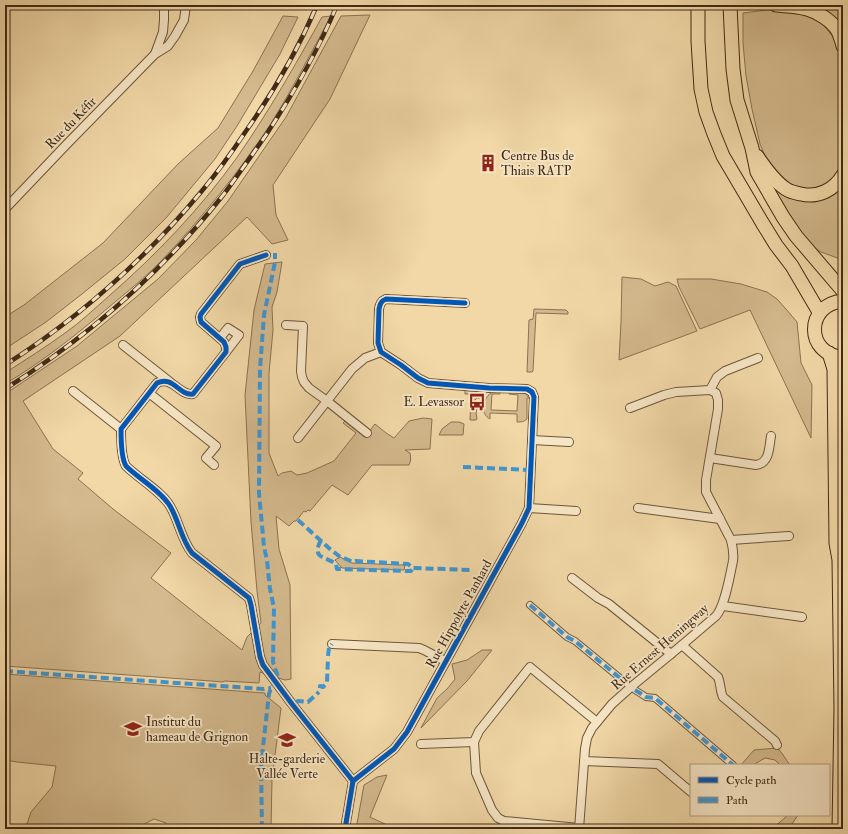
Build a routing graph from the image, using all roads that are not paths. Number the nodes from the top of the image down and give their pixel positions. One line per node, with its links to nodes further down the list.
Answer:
1 (164, 5): 7 (street, Rue du Kéfir)
2 (186, 5): 7 (street, Rue du Kéfir)
3 (698, 5): 15 (main road)
4 (730, 5): 8 (main road)
5 (776, 5): 6 (main road)
6 (843, 46)
7 (155, 54): 10 (street, Rue du Kéfir)
8 (752, 148): 9 (main road); 12 (main road)
9 (843, 175)
10 (5, 209)
11 (266, 255): 17 (street)
12 (843, 291)
13 (843, 301): 15 (main road)
14 (465, 303): 20 (street)
15 (820, 312): 21 (main road)
16 (286, 325): 28 (street)
17 (220, 338): 19 (street); 19 (street)
18 (123, 345): 24 (street)
19 (226, 352): 24 (street)
20 (381, 352): 28 (street); 34 (street, Rue Hippolyte Panhard)
21 (829, 353): 22 (main road); 64 (main road)
22 (843, 356)
23 (758, 358): 25 (street)
24 (170, 382): 27 (street)
25 (710, 390): 29 (street); 36 (street, Rue Ernest Hemingway)
26 (73, 392): 30 (street)
27 (149, 393): 30 (street); 37 (street)
28 (327, 401): 31 (street); 33 (street)
29 (630, 408)
30 (121, 429): 60 (street)
31 (367, 433)
32 (771, 436): 36 (street)
33 (298, 438)
34 (532, 440): 35 (street); 38 (street, Rue Hippolyte Panhard)
35 (569, 442)
36 (710, 458): 41 (street, Rue Ernest Hemingway)
37 (214, 465)
38 (529, 508): 40 (street); 51 (street, Rue Hippolyte Panhard)
39 (638, 508): 41 (street)
40 (576, 511)
41 (720, 519): 43 (street, Rue Ernest Hemingway)
42 (789, 536): 43 (street)
43 (731, 540): 46 (street, Rue Ernest Hemingway)
44 (572, 578): 50 (street)
45 (530, 605): 52 (street)
46 (722, 606): 47 (street); 49 (street, Rue Ernest Hemingway)
47 (802, 617)
48 (332, 644): 51 (street)
49 (682, 645): 50 (street, Rue Ernest Hemingway); 57 (street)
50 (671, 654): 54 (street, Rue Ernest Hemingway)
51 (445, 661): 60 (street, Rue Hippolyte Panhard)
52 (626, 683)
53 (635, 690): 59 (street)
54 (597, 722): 55 (street); 58 (street, Rue Ernest Hemingway)
55 (474, 742): 56 (street); 62 (street)
56 (421, 744)
57 (777, 745)
58 (584, 761): 61 (street); 62 (street, Rue Ernest Hemingway)
59 (732, 764)
60 (353, 781): 63 (street)
61 (690, 791)
62 (579, 828)
63 (345, 829)
64 (839, 829)

